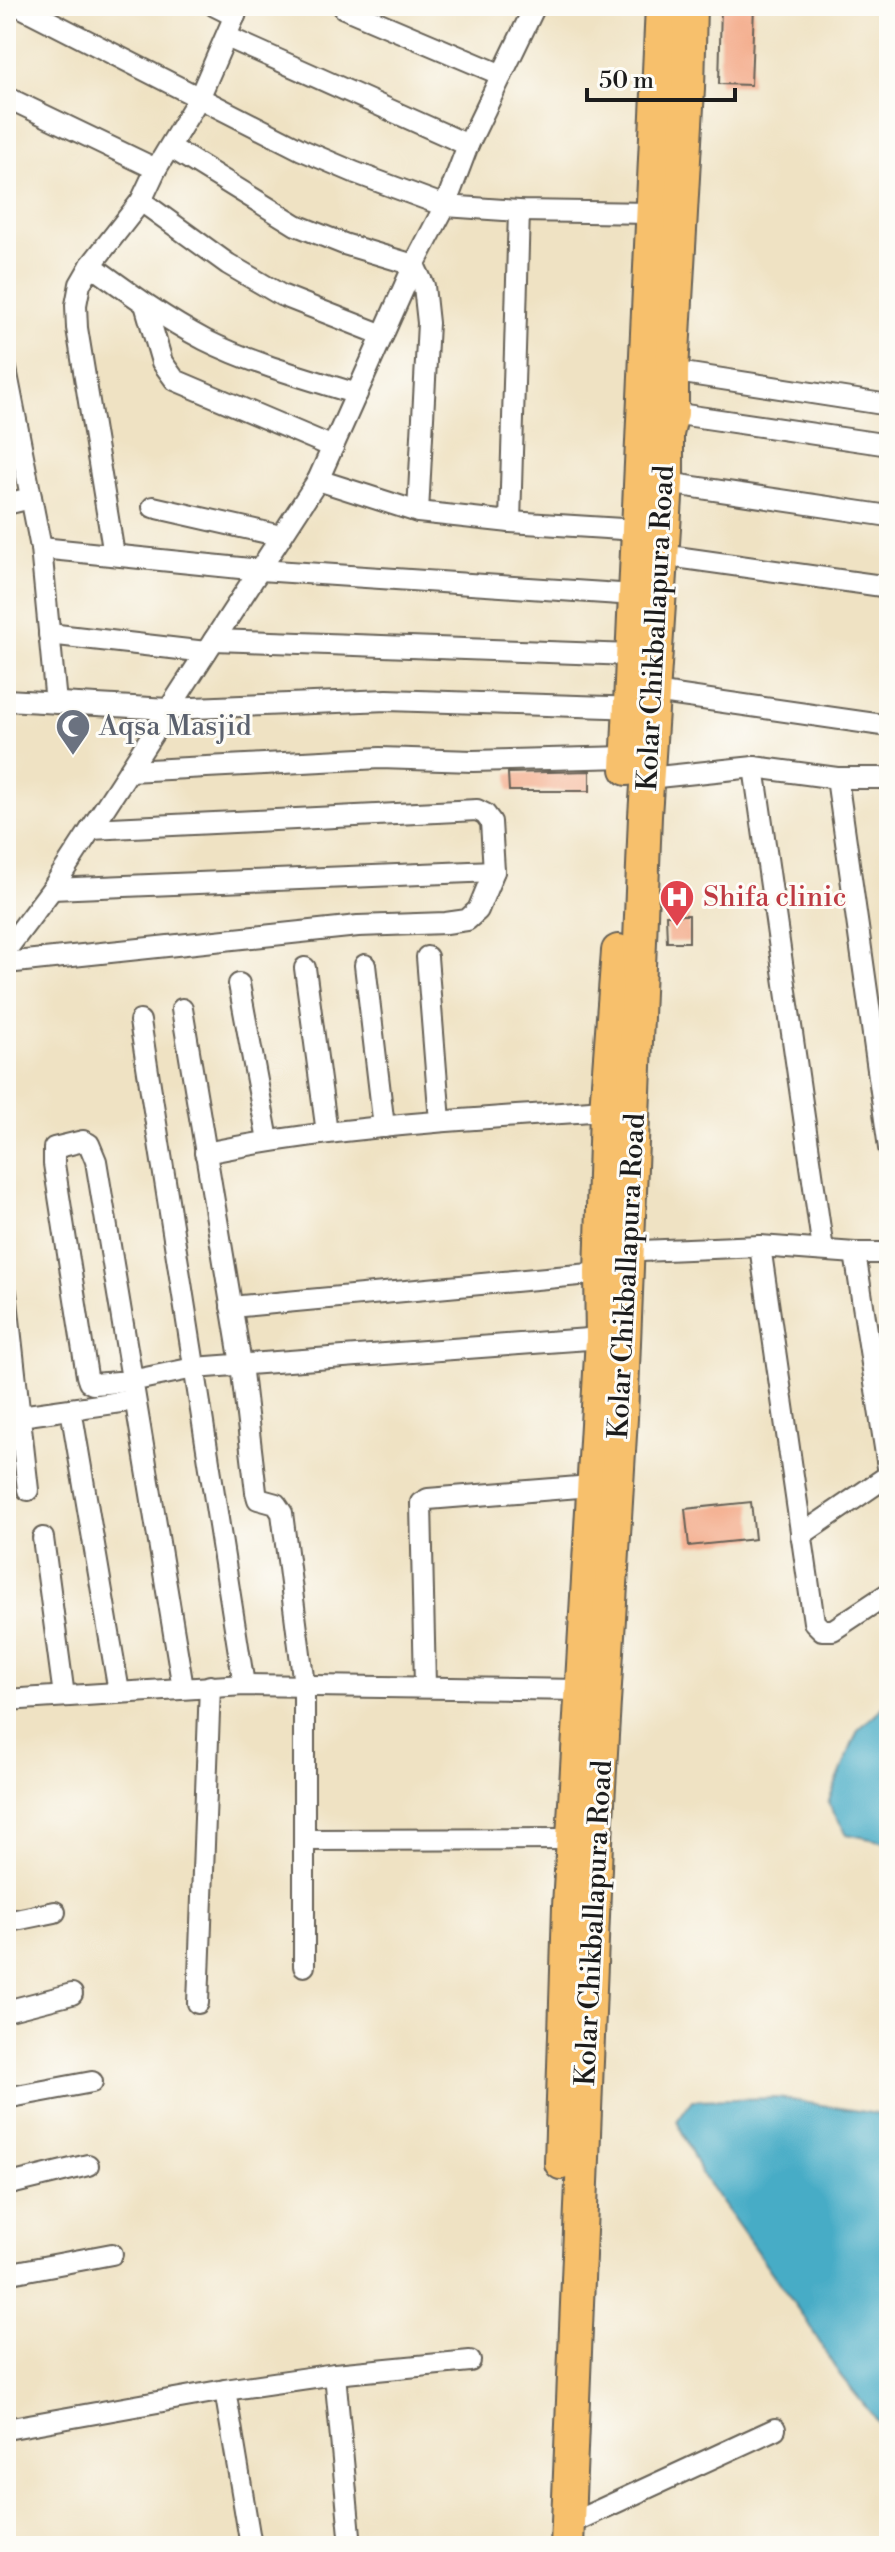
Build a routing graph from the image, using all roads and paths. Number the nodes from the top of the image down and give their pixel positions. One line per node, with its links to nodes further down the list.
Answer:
1 (19, 6): 10 (street)
2 (215, 6): 7 (street)
3 (535, 6): 9 (street)
4 (662, 6): 18 (main road, Kolar Chikballapura Road)
5 (690, 6): 24 (main road, Kolar Chikballapura Road)
6 (344, 8): 9 (street)
7 (237, 11): 8 (street)
8 (227, 37): 10 (street); 12 (street)
9 (502, 75): 12 (street)
10 (200, 96): 13 (street); 16 (street)
11 (6, 97): 14 (street)
12 (468, 145): 16 (street)
13 (170, 147): 14 (street); 20 (street)
14 (156, 169): 15 (street)
15 (141, 201): 19 (street); 22 (street)
16 (445, 206): 17 (street); 20 (street)
17 (519, 211): 18 (street); 37 (street)
18 (652, 213): 24 (main road, Kolar Chikballapura Road)
19 (91, 265): 21 (street); 41 (street)
20 (414, 265): 22 (street); 35 (street)
21 (145, 304): 25 (street); 29 (street)
22 (383, 335): 25 (street)
23 (6, 369): 32 (street)
24 (658, 369): 26 (street); 27 (main road, Kolar Chikballapura Road); 38 (main road, Kolar Chikballapura Road)
25 (357, 394): 29 (street)
26 (889, 405)
27 (672, 413): 28 (street); 31 (main road, Kolar Chikballapura Road)
28 (889, 445)
29 (333, 447): 30 (street)
30 (318, 480): 35 (street); 39 (street)
31 (667, 483): 36 (street); 42 (main road, Kolar Chikballapura Road)
32 (31, 498): 33 (street); 40 (street)
33 (6, 504)
34 (153, 507): 39 (street)
35 (418, 512): 37 (street)
36 (889, 516)
37 (510, 522): 38 (street)
38 (638, 530): 45 (main road, Kolar Chikballapura Road)
39 (281, 536): 43 (street)
40 (41, 548): 41 (street); 46 (street)
41 (114, 555): 43 (street)
42 (662, 555): 44 (street); 51 (main road, Kolar Chikballapura Road)
43 (260, 570): 45 (street); 47 (street)
44 (889, 587)
45 (635, 595): 48 (main road, Kolar Chikballapura Road)
46 (49, 634): 47 (street); 50 (street)
47 (210, 646): 48 (street); 52 (street)
48 (632, 655): 51 (main road, Kolar Chikballapura Road)
49 (6, 700): 50 (street)
50 (56, 703): 52 (street)
51 (645, 703): 52 (street); 53 (street); 55 (main road, Kolar Chikballapura Road)
52 (169, 709): 56 (street)
53 (889, 726)
54 (754, 767): 55 (street); 57 (street); 79 (street)
55 (637, 768): 56 (street); 71 (main road, Kolar Chikballapura Road); 82 (main road, Kolar Chikballapura Road)
56 (129, 771): 59 (street)
57 (837, 778): 58 (street); 70 (street)
58 (889, 778)
59 (91, 829): 60 (street); 61 (street)
60 (494, 871): 61 (street); 64 (street)
61 (52, 889): 62 (street)
62 (6, 950)
63 (427, 957): 72 (street)
64 (6, 963)
65 (365, 965): 73 (street)
66 (305, 968): 74 (street)
67 (239, 984): 75 (street)
68 (182, 1009): 77 (street)
69 (140, 1021): 87 (street)
70 (885, 1085): 76 (street)
71 (606, 1110): 72 (street); 82 (main road, Kolar Chikballapura Road)
72 (440, 1121): 73 (street)
73 (384, 1127): 74 (street)
74 (327, 1133): 75 (street)
75 (268, 1140): 77 (street)
76 (889, 1148)
77 (205, 1153): 84 (street)
78 (760, 1246): 79 (street); 82 (street); 94 (street)
79 (823, 1250): 80 (street)
80 (855, 1253): 81 (street); 91 (street)
81 (889, 1253)
82 (610, 1259): 84 (street); 85 (main road, Kolar Chikballapura Road); 92 (main road, Kolar Chikballapura Road)
83 (6, 1292): 90 (street)
84 (231, 1307): 86 (street)
85 (602, 1338): 86 (street); 92 (main road, Kolar Chikballapura Road)
86 (241, 1364): 87 (street); 98 (street)
87 (194, 1368): 88 (street); 97 (street)
88 (133, 1390): 88 (street); 89 (street); 101 (street)
89 (71, 1409): 90 (street); 103 (street)
90 (20, 1416): 93 (street)
91 (889, 1475): 94 (street)
92 (605, 1485): 100 (street); 102 (main road, Kolar Chikballapura Road); 125 (main road, Kolar Chikballapura Road)
93 (28, 1490)
94 (801, 1535): 96 (street)
95 (43, 1538): 104 (street)
96 (889, 1593)
97 (244, 1685): 98 (street); 99 (street)
98 (304, 1685): 100 (street); 107 (street)
99 (210, 1686): 101 (street); 112 (street)
100 (425, 1686): 102 (street)
101 (183, 1688): 103 (street)
102 (581, 1690): 106 (main road, Kolar Chikballapura Road)
103 (119, 1692): 104 (street)
104 (64, 1696): 105 (street)
105 (6, 1700)
106 (574, 1839): 107 (street); 125 (main road, Kolar Chikballapura Road)
107 (304, 1840): 110 (street)
108 (55, 1912): 109 (street)
109 (6, 1922)
110 (304, 1966)
111 (72, 1994): 113 (street)
112 (198, 2003)
113 (6, 2011)
114 (92, 2082): 115 (street)
115 (6, 2098)
116 (88, 2165): 117 (street)
117 (6, 2185)
118 (112, 2254): 119 (street)
119 (6, 2274)
120 (470, 2361): 121 (street)
121 (335, 2374): 122 (street); 127 (street)
122 (225, 2390): 123 (street); 126 (street)
123 (6, 2429)
124 (775, 2429): 125 (street)
125 (561, 2539)
126 (251, 2546)
127 (351, 2546)

